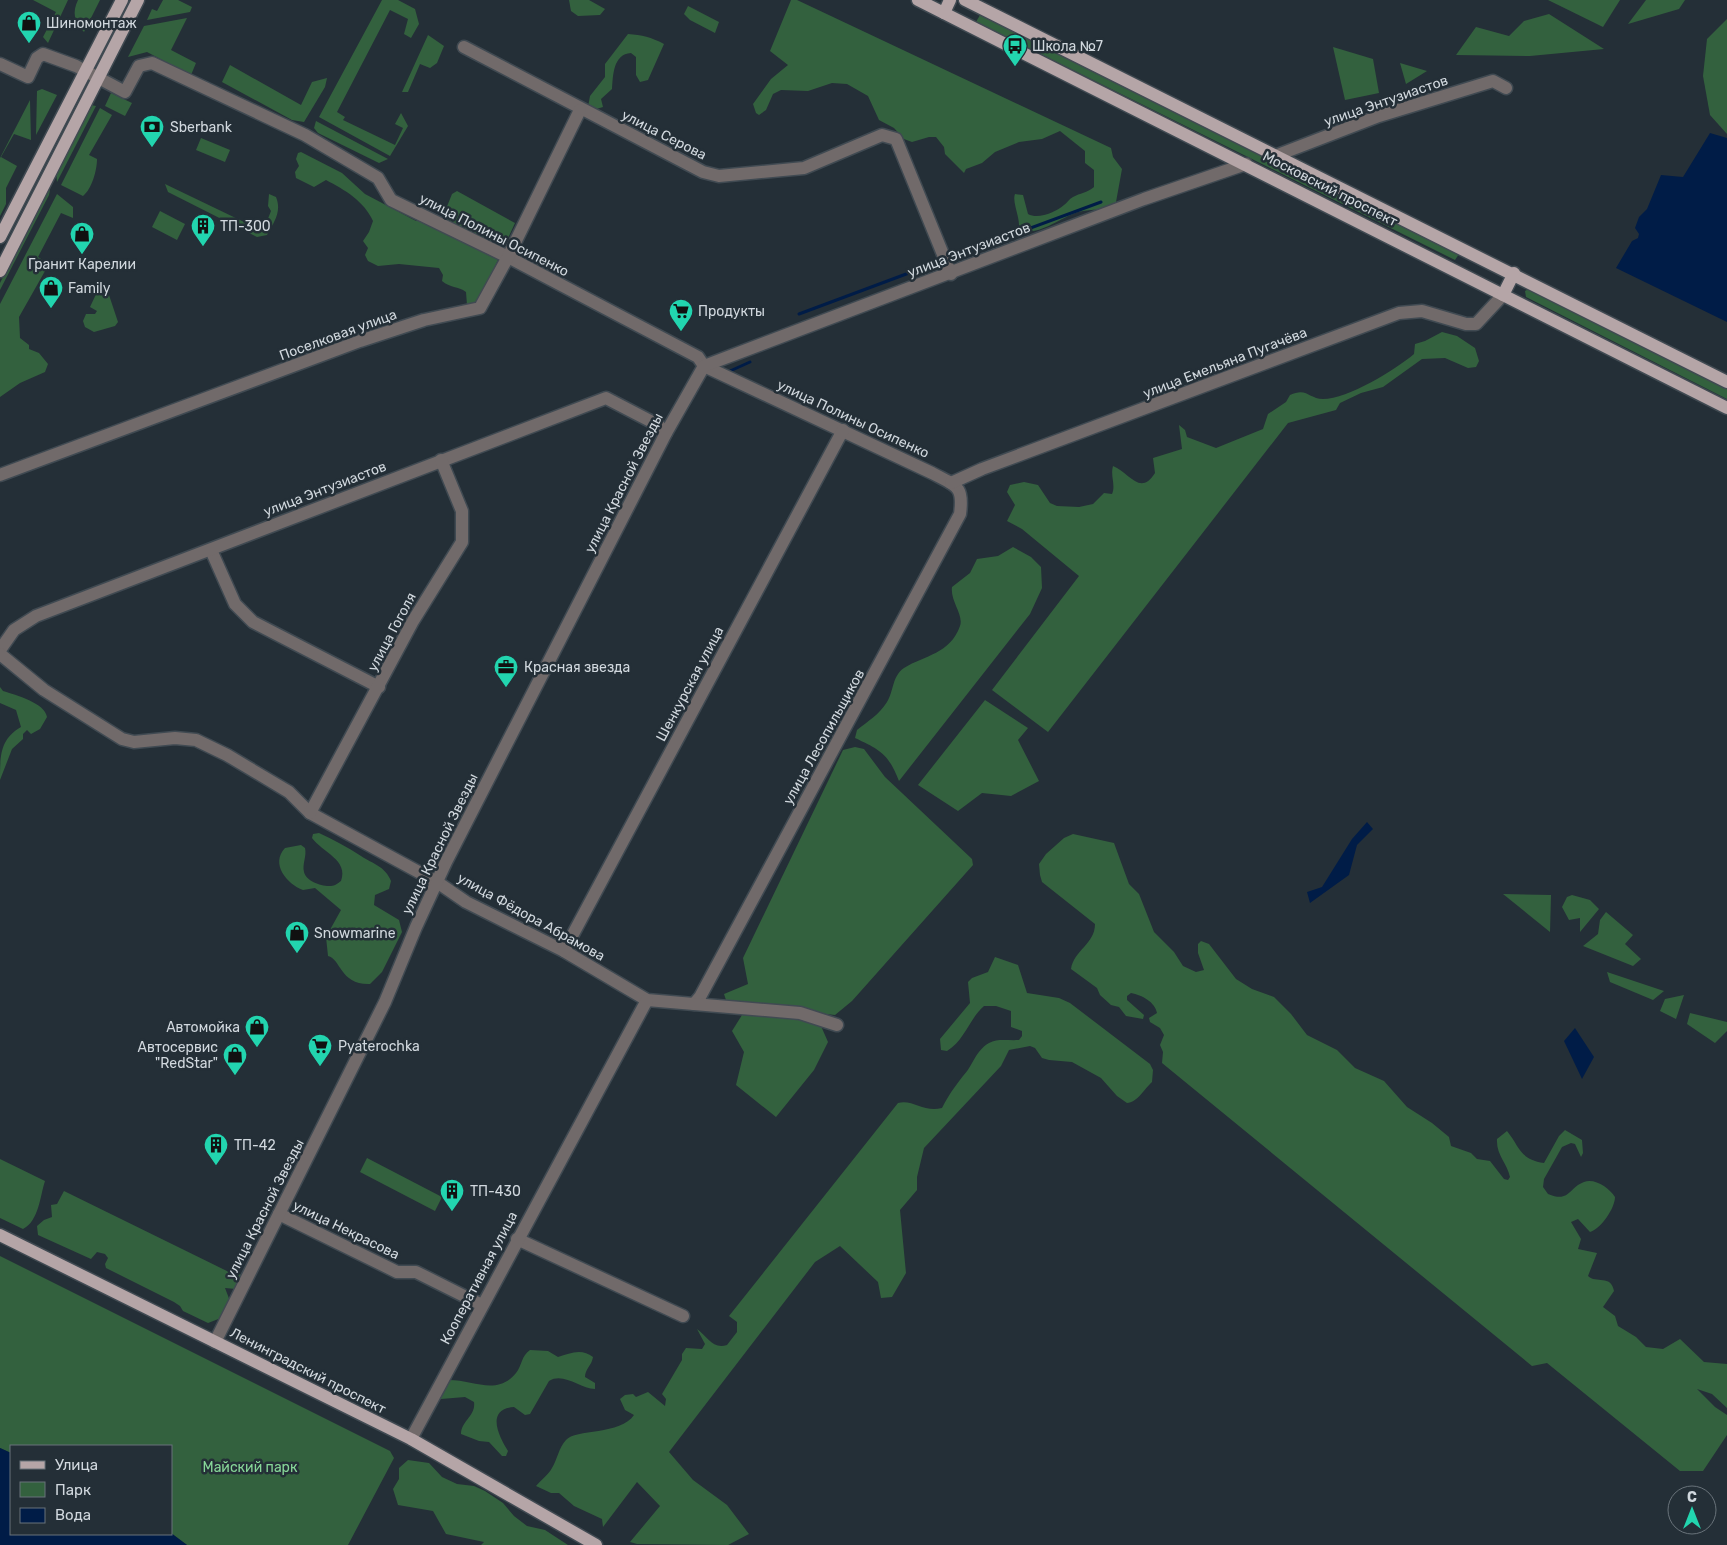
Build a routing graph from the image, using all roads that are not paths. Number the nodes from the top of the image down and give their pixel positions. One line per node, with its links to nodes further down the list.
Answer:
1 (122, 0): 9 (main road)
2 (138, 0): 10 (main road)
3 (918, 0): 6 (main road, Московский проспект)
4 (950, 0): 6 (main road)
5 (965, 0): 13 (main road, Московский проспект)
6 (944, 13): 14 (main road, Московский проспект)
7 (464, 47): 12 (street, улица Серова)
8 (0, 64): 9 (street, улица Полины Осипенко)
9 (85, 72): 10 (street, улица Полины Осипенко); 15 (main road)
10 (98, 79): 16 (street, улица Полины Осипенко); 17 (main road)
11 (1506, 88): 13 (street, улица Энтузиастов)
12 (580, 110): 16 (street, Поселковая улица); 19 (street, улица Серова)
13 (1275, 156): 18 (main road, Московский проспект)
14 (1246, 164): 19 (street, улица Энтузиастов); 20 (main road, Московский проспект)
15 (0, 238)
16 (508, 258): 21 (street, улица Полины Осипенко); 27 (street, Поселковая улица)
17 (0, 271)
18 (1514, 273): 20 (main road); 22 (main road, Московский проспект)
19 (951, 274): 21 (street, улица Энтузиастов)
20 (1503, 295): 23 (main road, Московский проспект); 28 (street, улица Емельяна Пугачёва)
21 (704, 366): 24 (street, улица Полины Осипенко); 25 (street, улица Красной Звезды)
22 (1727, 382)
23 (1727, 408)
24 (843, 430): 28 (street, улица Полины Осипенко); 35 (street, Шенкурская улица)
25 (666, 433): 26 (street, улица Энтузиастов); 34 (street, улица Красной Звезды)
26 (441, 460): 29 (street, улица Энтузиастов); 32 (street, улица Гоголя)
27 (0, 475)
28 (951, 483): 37 (street, улица Лесопильщиков)
29 (211, 550): 30 (street, улица Энтузиастов); 32 (street)
30 (0, 650)
31 (0, 654): 33 (street, улица Фёдора Абрамова)
32 (380, 687): 33 (street, улица Гоголя)
33 (310, 813): 34 (street, улица Фёдора Абрамова)
34 (437, 882): 35 (street, улица Фёдора Абрамова); 39 (street, улица Красной Звезды)
35 (564, 951): 36 (street, улица Фёдора Абрамова)
36 (647, 1000): 37 (street, улица Фёдора Абрамова); 41 (street, Кооперативная улица)
37 (694, 1004): 38 (street, улица Фёдора Абрамова)
38 (837, 1025)
39 (279, 1214): 42 (street, улица Некрасова); 44 (street, улица Красной Звезды)
40 (0, 1235): 44 (main road, Ленинградский проспект)
41 (517, 1239): 42 (street, Кооперативная улица); 43 (street)
42 (482, 1305): 45 (street, Кооперативная улица)
43 (684, 1316)
44 (215, 1342): 45 (main road, Ленинградский проспект)
45 (411, 1439): 46 (main road, Ленинградский проспект)
46 (596, 1545)

